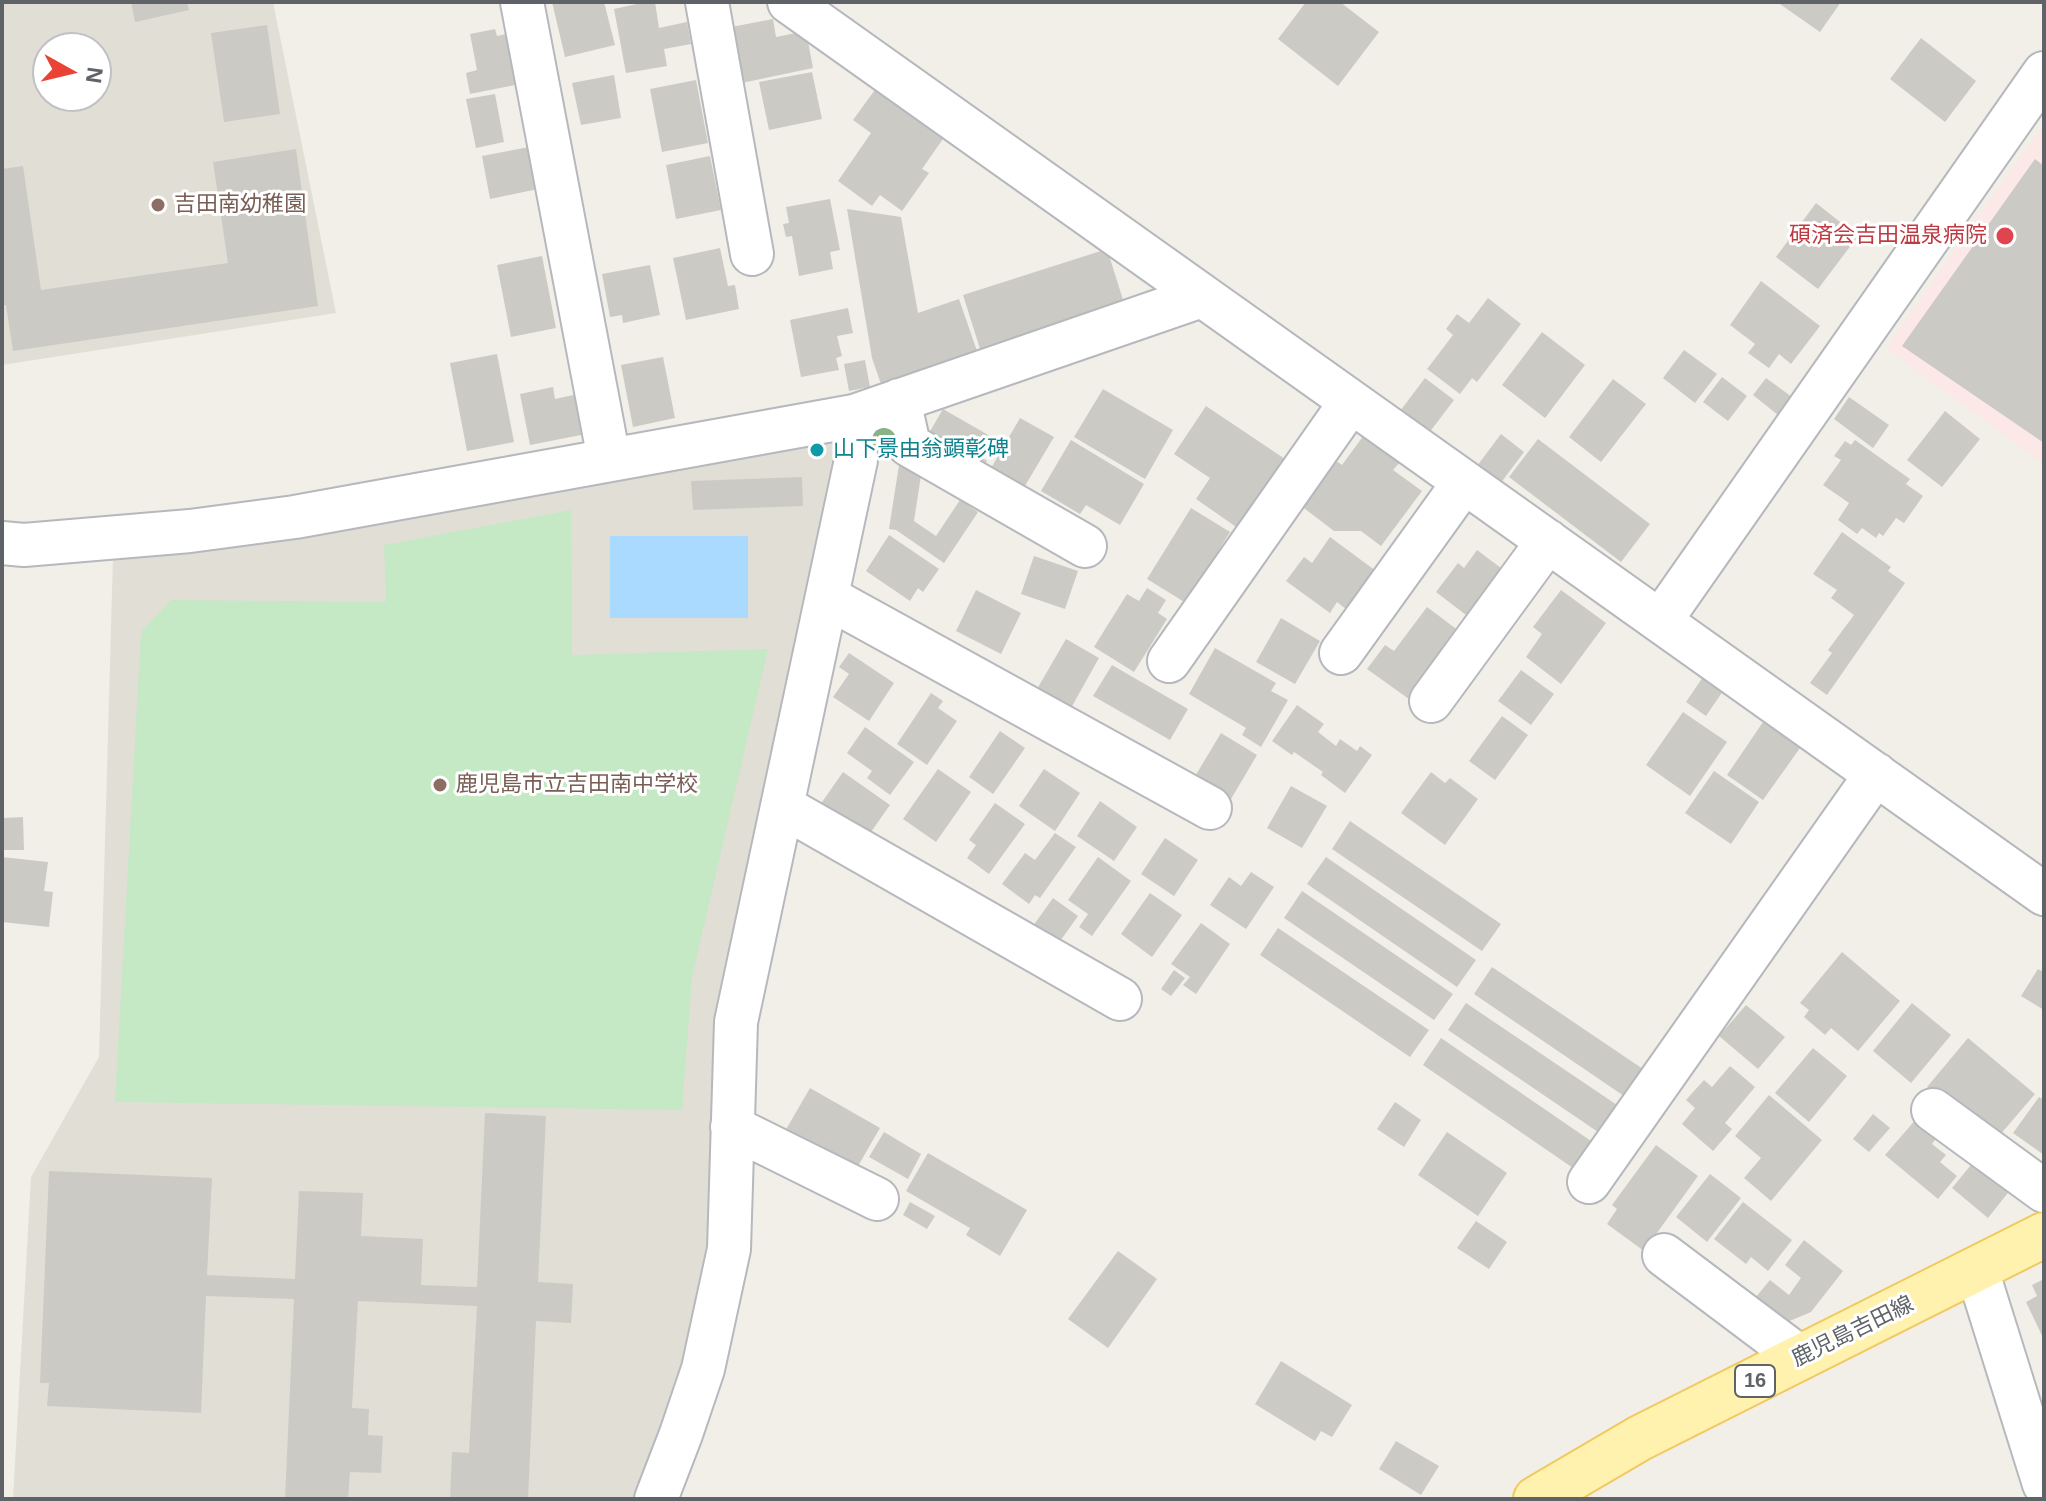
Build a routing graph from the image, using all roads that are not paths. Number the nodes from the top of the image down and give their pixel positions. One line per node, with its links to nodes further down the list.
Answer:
1 (522, 2): 10 (street)
2 (707, 2): 5 (street)
3 (789, 2): 6 (street)
4 (2044, 73): 16 (street)
5 (752, 254)
6 (1199, 297): 7 (street); 8 (street)
7 (899, 400): 9 (street); 14 (street)
8 (1350, 403): 11 (street); 18 (street)
9 (854, 416): 10 (street); 15 (street)
10 (609, 459): 13 (street)
11 (1464, 482): 12 (street); 17 (street)
12 (1548, 541): 16 (street); 19 (street)
13 (2, 543)
14 (1085, 546)
15 (827, 597): 21 (street); 22 (street)
16 (1661, 620): 20 (street)
17 (1341, 653)
18 (1169, 661)
19 (1431, 701)
20 (1876, 774): 23 (street); 27 (street)
21 (782, 806): 24 (street); 26 (street)
22 (1210, 808)
23 (2044, 894)
24 (1120, 999)
25 (1933, 1110): 28 (street)
26 (732, 1127): 29 (street); 35 (street)
27 (1589, 1182)
28 (2044, 1191)
29 (877, 1199)
30 (2044, 1235): 32 (main road, 鹿児島吉田線 / 16)
31 (1664, 1255): 33 (street)
32 (1977, 1270): 33 (main road, 鹿児島吉田線 / 16); 34 (street)
33 (1801, 1358): 36 (main road, 鹿児島吉田線 / 16)
34 (2044, 1484)
35 (656, 1499)
36 (1536, 1499)

